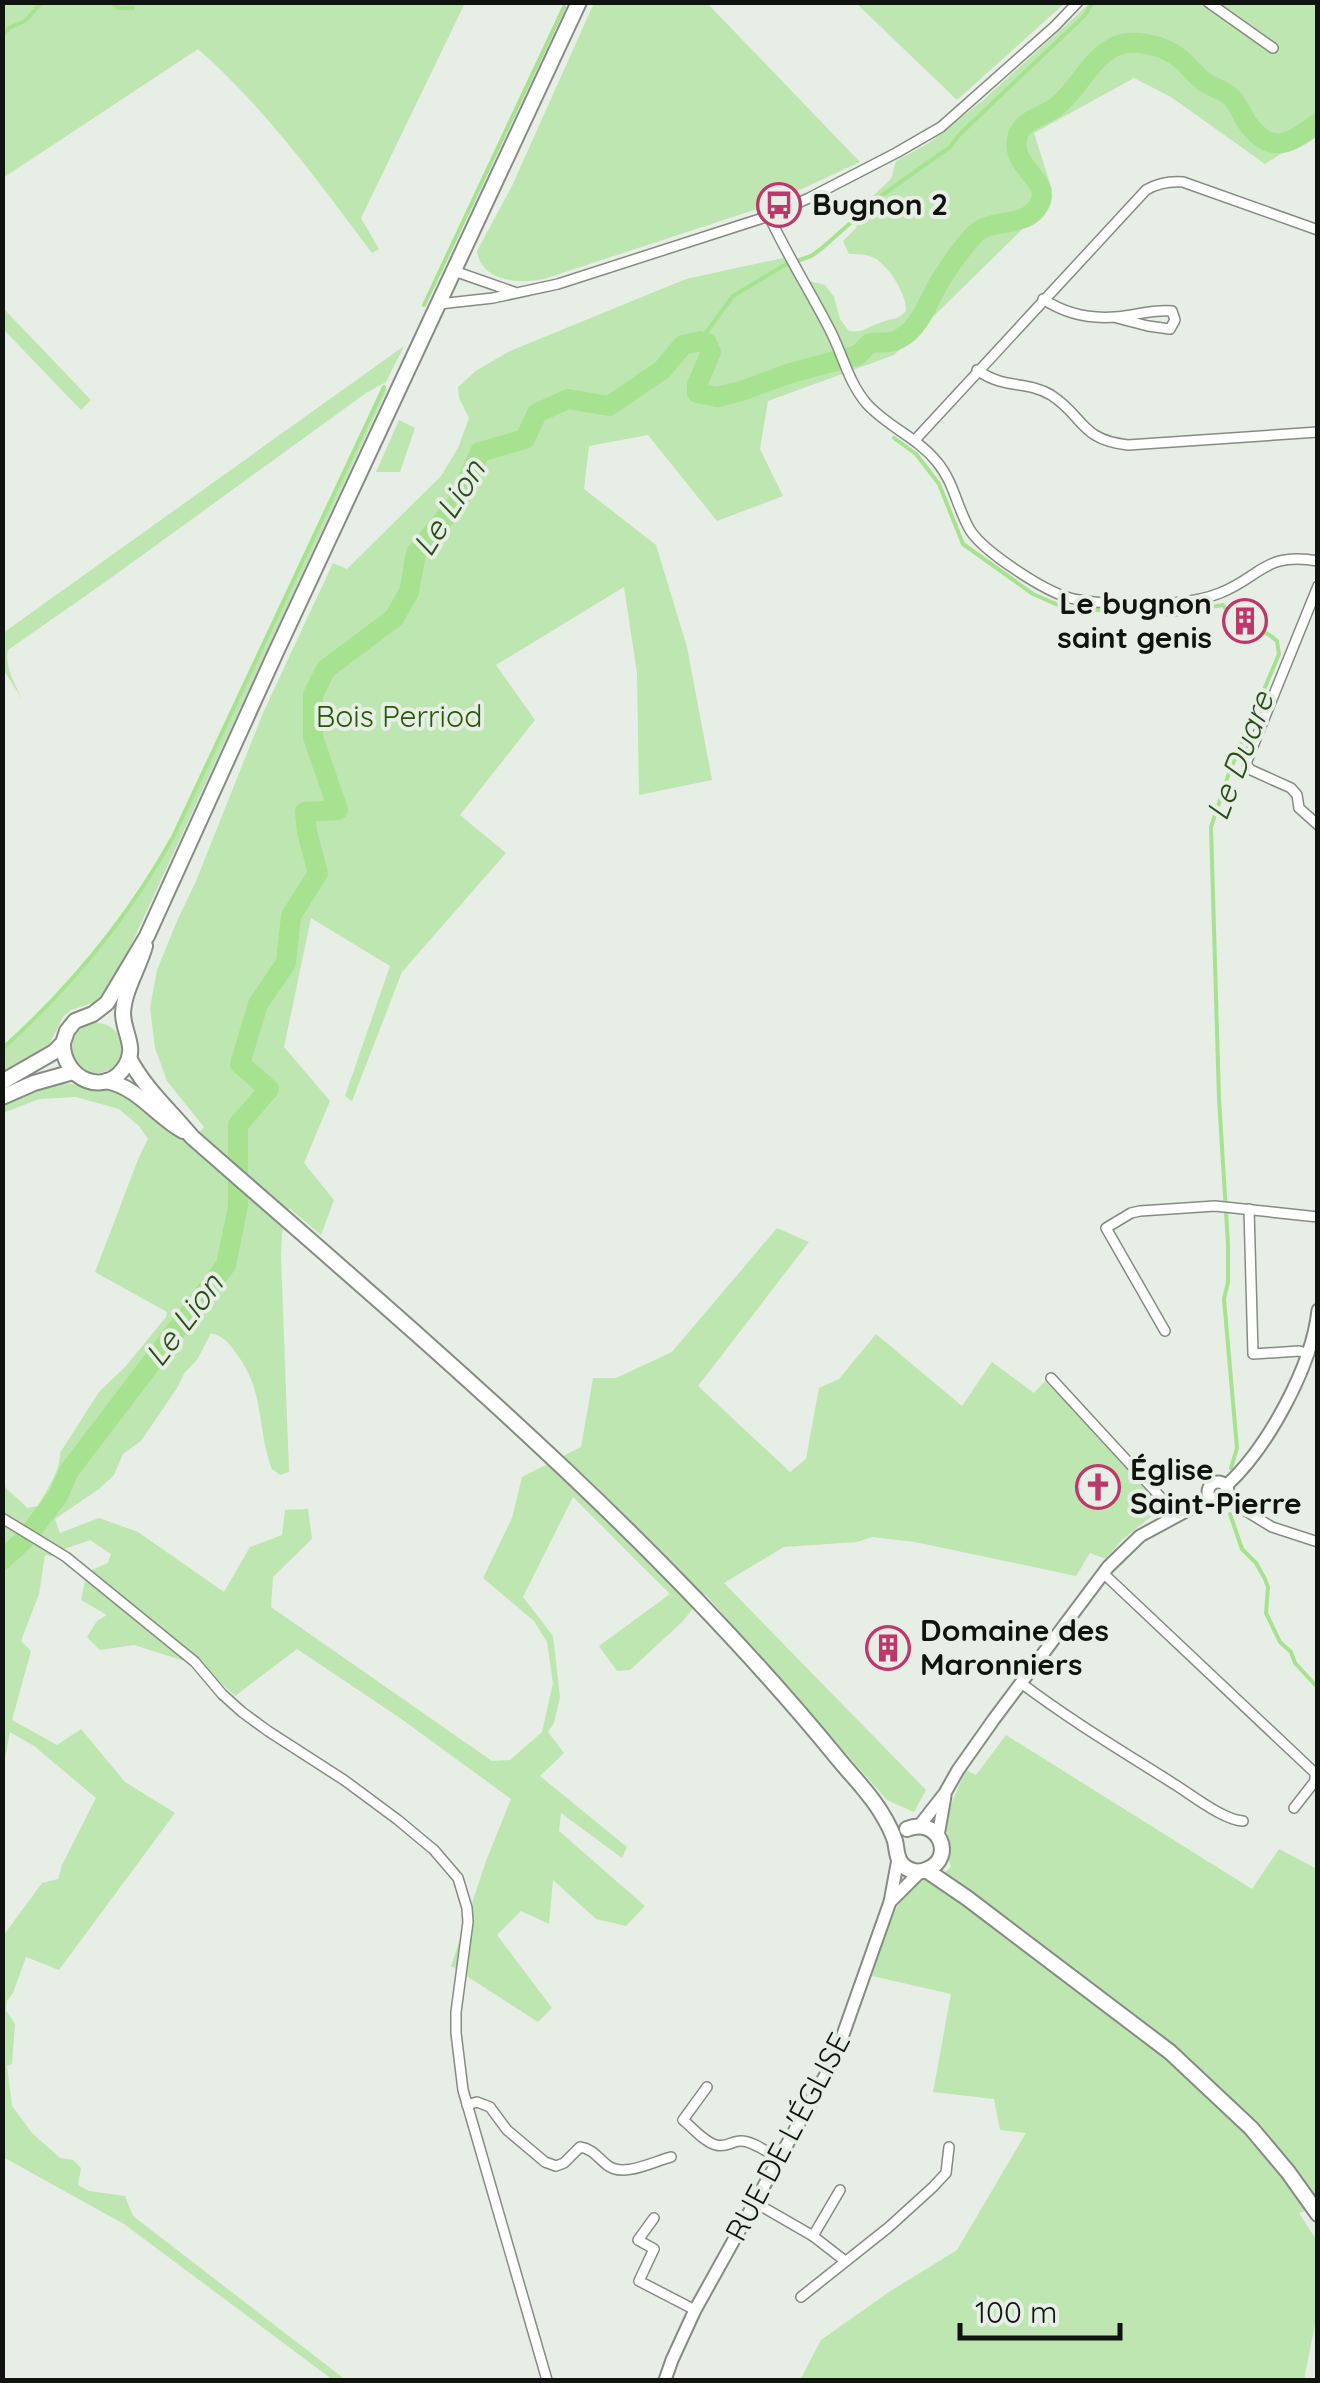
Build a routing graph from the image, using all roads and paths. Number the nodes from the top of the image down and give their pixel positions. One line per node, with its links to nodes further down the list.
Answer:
1 (579, 2): 7 (main road)
2 (1078, 2): 5 (street)
3 (1208, 2): 4 (street)
4 (1273, 48)
5 (769, 216): 8 (street); 14 (street)
6 (1318, 230): 9 (street)
7 (454, 271): 8 (street); 10 (main road)
8 (517, 293): 10 (street)
9 (1043, 298): 11 (street); 12 (street)
10 (438, 304): 18 (main road)
11 (1116, 318): 11 (street)
12 (977, 370): 13 (street); 14 (street)
13 (1318, 432)
14 (914, 440): 15 (street)
15 (1318, 561)
16 (1318, 586): 17 (street)
17 (1318, 824)
18 (147, 936): 19 (main road); 20 (main road)
19 (93, 1014): 20 (main road); 21 (main road)
20 (124, 1028): 22 (main road)
21 (63, 1043): 23 (main road); 25 (main road)
22 (129, 1058): 24 (main road); 27 (main road)
23 (73, 1072): 24 (main road); 26 (main road)
24 (106, 1081): 27 (main road)
25 (2, 1082)
26 (2, 1097)
27 (192, 1136): 43 (main road)
28 (1249, 1209): 29 (street); 31 (street); 32 (street)
29 (1318, 1217)
30 (1318, 1310): 32 (street)
31 (1165, 1332)
32 (1309, 1354): 34 (street)
33 (1051, 1378): 36 (street)
34 (1226, 1492): 35 (street); 35 (street); 38 (street)
35 (1210, 1498): 36 (street)
36 (1178, 1515): 39 (street)
37 (2, 1518): 51 (street)
38 (1318, 1542)
39 (1103, 1573): 40 (street); 42 (street)
40 (1021, 1683): 41 (street); 44 (street)
41 (946, 1793): 45 (street); 46 (street)
42 (1294, 1808)
43 (881, 1811): 45 (main road); 47 (main road)
44 (1243, 1821)
45 (913, 1827): 46 (main road); 47 (main road)
46 (938, 1836): 48 (main road)
47 (897, 1852): 48 (main road); 49 (street, RUE DE L'ÉGLISE)
48 (930, 1866): 49 (street, RUE DE L'ÉGLISE); 57 (main road)
49 (890, 1902): 54 (street, RUE DE L'ÉGLISE)
50 (707, 2087): 54 (street)
51 (467, 2105): 53 (street); 63 (street)
52 (949, 2147): 60 (street)
53 (670, 2157)
54 (778, 2158): 56 (street, RUE DE L'ÉGLISE)
55 (840, 2190): 59 (street)
56 (754, 2202): 59 (street); 62 (street, RUE DE L'ÉGLISE)
57 (1318, 2214)
58 (654, 2218): 62 (street)
59 (813, 2236): 60 (street)
60 (845, 2261): 61 (street)
61 (801, 2297)
62 (694, 2310): 64 (street, RUE DE L'ÉGLISE)
63 (548, 2380)
64 (665, 2380)

